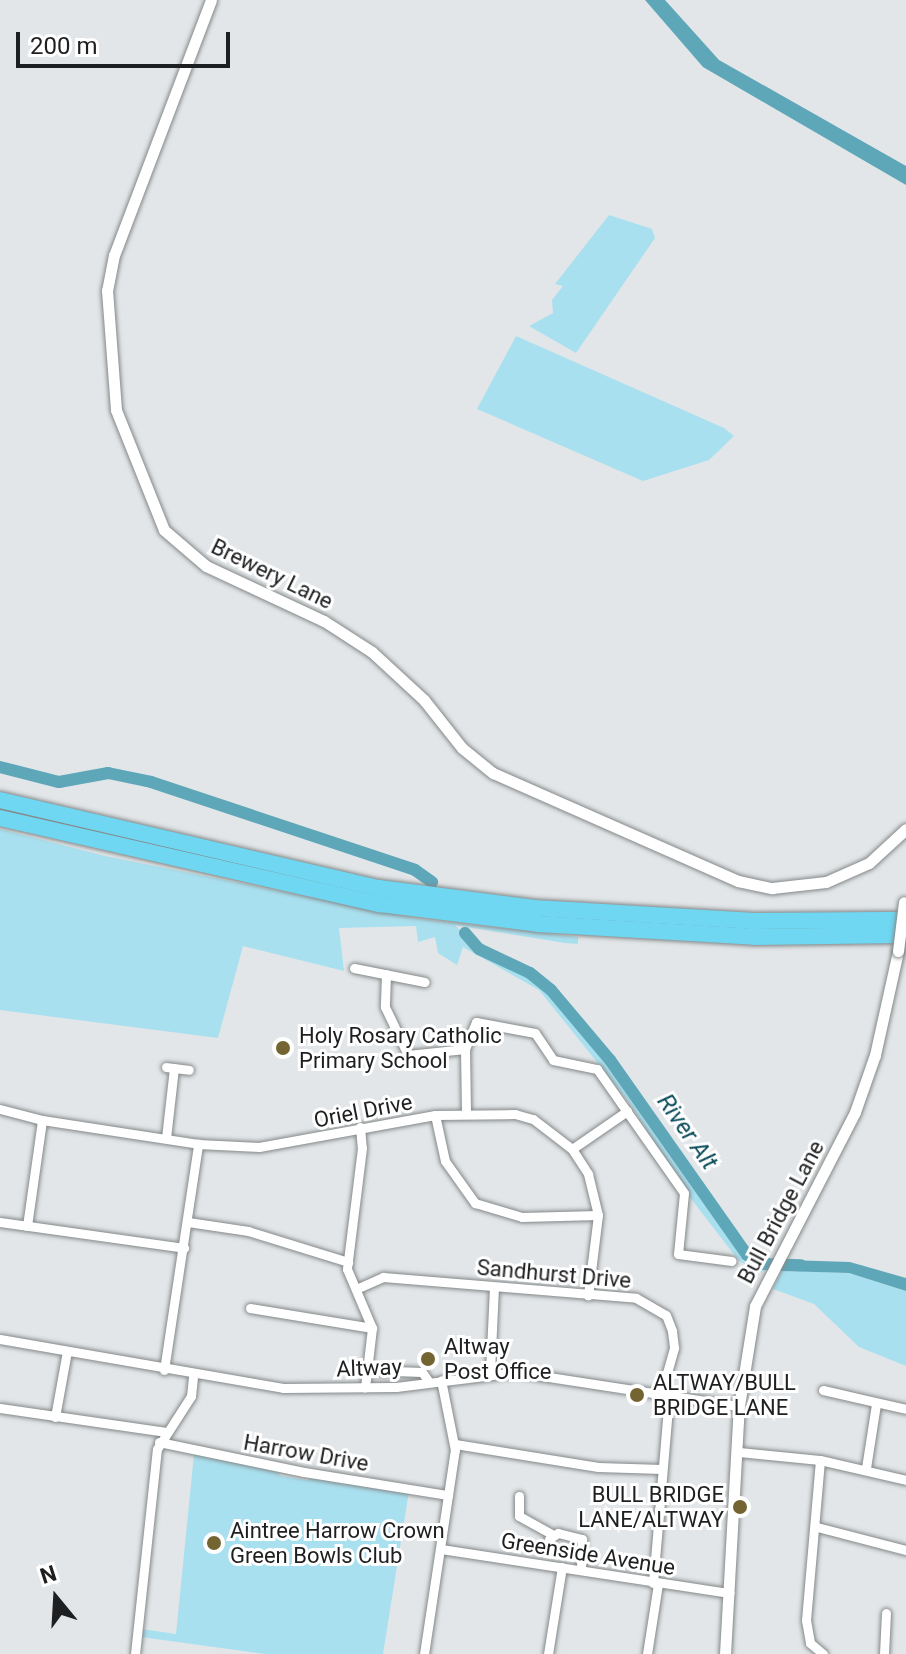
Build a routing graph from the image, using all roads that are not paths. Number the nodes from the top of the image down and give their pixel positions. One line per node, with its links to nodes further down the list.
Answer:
1 (211, 0): 4 (street, Brewery Lane)
2 (0, 800): 6 (highway)
3 (0, 818): 7 (highway)
4 (906, 829)
5 (905, 897): 46 (street, Bull Bridge Lane, bridge)
6 (906, 920)
7 (906, 935)
8 (354, 968): 9 (street)
9 (386, 974): 10 (street); 11 (street)
10 (425, 982)
11 (465, 1049): 14 (street); 15 (street)
12 (189, 1070): 19 (street)
13 (0, 1109): 17 (street, Oriel Drive)
14 (627, 1111): 21 (street); 26 (street)
15 (466, 1112): 16 (street, Oriel Drive); 21 (street, Oriel Drive)
16 (435, 1115): 18 (street, Oriel Drive); 22 (street)
17 (42, 1120): 19 (street, Oriel Drive); 25 (street)
18 (360, 1127): 20 (street, Oriel Drive); 28 (street)
19 (166, 1138): 20 (street, Oriel Drive)
20 (198, 1144): 24 (street)
21 (572, 1149): 22 (street, Oriel Drive)
22 (598, 1215): 31 (street, Oriel Drive)
23 (0, 1222): 25 (street)
24 (188, 1222): 27 (street); 28 (street)
25 (27, 1226): 27 (street)
26 (725, 1247)
27 (184, 1248): 36 (street)
28 (348, 1262): 30 (street)
29 (494, 1287): 30 (street, Sandhurst Drive); 31 (street, Sandhurst Drive); 38 (street)
30 (356, 1289): 33 (street)
31 (588, 1295): 44 (street, Sandhurst Drive)
32 (250, 1308): 33 (street)
33 (372, 1328): 37 (street)
34 (0, 1339): 35 (street, Altway)
35 (67, 1351): 36 (street, Altway); 49 (street)
36 (164, 1370): 39 (street, Altway)
37 (367, 1370): 41 (street); 42 (street)
38 (490, 1372): 40 (street, Altway); 44 (street, Altway)
39 (193, 1376): 42 (street, Altway); 50 (street)
40 (441, 1380): 41 (street, Altway); 52 (street)
41 (429, 1382): 42 (street, Altway)
42 (365, 1388)
43 (823, 1390): 45 (street)
44 (665, 1395): 46 (street, Altway); 56 (street, Sandhurst Drive)
45 (876, 1404): 48 (street); 55 (street)
46 (739, 1406): 53 (street, Bull Bridge Lane)
47 (0, 1408): 49 (street)
48 (906, 1409)
49 (55, 1417): 50 (street)
50 (166, 1432): 51 (street)
51 (159, 1442): 58 (street, Harrow Drive); 68 (street)
52 (455, 1444): 56 (street); 58 (street)
53 (739, 1452): 54 (street); 66 (street, Bull Bridge Lane)
54 (820, 1460): 55 (street); 60 (street)
55 (866, 1468): 57 (street)
56 (662, 1469): 65 (street, Sandhurst Drive)
57 (906, 1480)
58 (448, 1495): 61 (street)
59 (519, 1496): 64 (street)
60 (817, 1527): 62 (street); 73 (street)
61 (441, 1549): 63 (street, Greenside Avenue); 69 (street)
62 (906, 1550)
63 (562, 1567): 64 (street, Greenside Avenue); 70 (street)
64 (581, 1570): 65 (street, Greenside Avenue)
65 (656, 1583): 66 (street, Greenside Avenue); 71 (street, Sandhurst Drive)
66 (730, 1593): 72 (street, Bull Bridge Lane)
67 (886, 1613): 74 (street)
68 (135, 1654)
69 (424, 1654)
70 (548, 1654)
71 (647, 1654)
72 (725, 1654)
73 (823, 1654)
74 (884, 1654)

